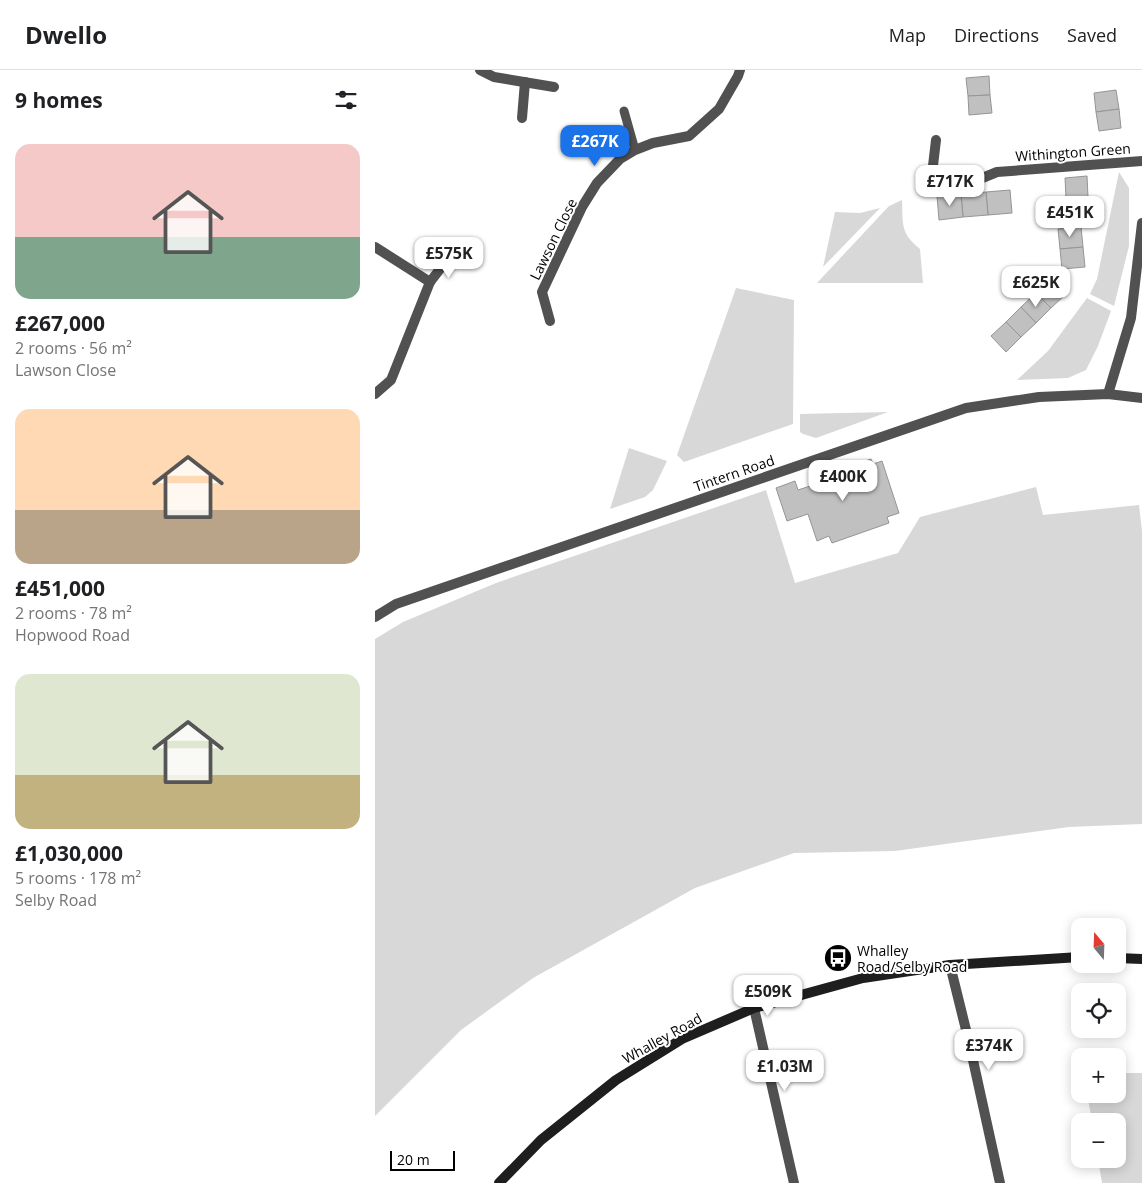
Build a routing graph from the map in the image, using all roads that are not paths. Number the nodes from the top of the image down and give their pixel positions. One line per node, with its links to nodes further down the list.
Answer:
1 (480, 70): 3 (street)
2 (739, 70): 8 (street, Lawson Close)
3 (525, 82): 4 (street); 6 (street)
4 (554, 87)
5 (624, 112): 8 (lane)
6 (522, 118)
7 (936, 140): 9 (street, Withington Green)
8 (635, 150): 14 (street, Lawson Close)
9 (1142, 161)
10 (1142, 223): 16 (street)
11 (375, 247): 13 (street)
12 (447, 260): 13 (street)
13 (430, 282): 15 (street)
14 (550, 321)
15 (375, 394)
16 (1107, 394): 17 (street, Tintern Road); 18 (street, Tintern Road)
17 (1142, 398)
18 (375, 617)
19 (1071, 958): 22 (street, Whalley Road)
20 (1126, 958): 21 (street)
21 (1142, 959)
22 (950, 965): 23 (street, Whalley Road); 26 (street)
23 (754, 1008): 24 (street, Whalley Road); 25 (street)
24 (499, 1183)
25 (794, 1183)
26 (1000, 1183)

